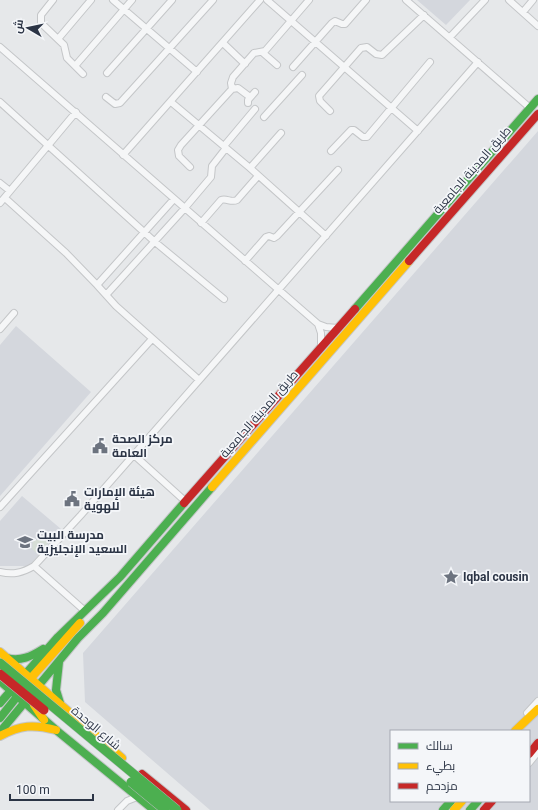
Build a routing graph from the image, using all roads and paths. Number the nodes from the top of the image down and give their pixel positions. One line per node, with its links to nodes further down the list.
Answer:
1 (53, 0): 22 (street)
2 (92, 0): 22 (street)
3 (113, 0): 15 (street)
4 (132, 0): 15 (street)
5 (172, 0): 20 (street)
6 (213, 0): 26 (street)
7 (260, 0): 24 (street)
8 (267, 0): 18 (street)
9 (309, 0): 18 (street)
10 (366, 0): 23 (street)
11 (406, 0): 17 (street)
12 (485, 0): 21 (street)
13 (509, 0): 16 (street)
14 (533, 0): 16 (street)
15 (124, 10): 20 (street); 32 (street)
16 (523, 12): 19 (street)
17 (424, 15): 21 (street); 33 (street)
18 (290, 20): 23 (street); 27 (street)
19 (538, 26)
20 (146, 29): 26 (street); 36 (street)
21 (450, 38): 29 (street)
22 (58, 39): 32 (street)
23 (315, 42): 33 (street); 34 (street)
24 (223, 43): 30 (street); 35 (street)
25 (0, 47): 49 (street)
26 (170, 48): 35 (street); 41 (street)
27 (262, 52): 30 (street); 31 (street)
28 (430, 62): 45 (street)
29 (478, 62): 48 (street); 52 (street)
30 (245, 64): 39 (street)
31 (277, 65)
32 (75, 66): 37 (street)
33 (344, 67): 45 (street); 47 (street)
34 (293, 68)
35 (197, 72): 44 (street)
36 (106, 73)
37 (84, 74)
38 (302, 75): 50 (street)
39 (232, 89): 40 (street); 51 (street)
40 (255, 92)
41 (106, 97)
42 (538, 99): 48 (main road, طريق المدينة الجامعية)
43 (0, 102): 54 (street)
44 (171, 102): 51 (street); 57 (street)
45 (391, 108): 52 (street); 56 (street)
46 (255, 109): 55 (street)
47 (330, 111)
48 (534, 111): 80 (main road, طريق المدينة الجامعية); 94 (main road, طريق المدينة الجامعية)
49 (76, 112): 54 (street); 57 (street)
50 (264, 117)
51 (199, 125): 55 (street); 58 (street)
52 (418, 131): 71 (street)
53 (281, 133): 59 (street)
54 (48, 145): 63 (street); 70 (street)
55 (225, 147): 59 (street); 67 (street)
56 (331, 151)
57 (123, 155): 65 (street)
58 (190, 167)
59 (250, 168): 61 (street)
60 (338, 170): 68 (street)
61 (258, 176): 68 (street); 69 (street)
62 (0, 182): 63 (street)
63 (10, 191): 64 (street)
64 (4, 198): 66 (street); 74 (street)
65 (174, 199): 67 (street); 70 (street)
66 (0, 203)
67 (184, 209): 69 (street); 72 (street)
68 (299, 212): 71 (street); 73 (street)
69 (201, 223): 73 (street)
70 (144, 232): 72 (street); 74 (street)
71 (326, 236): 75 (street)
72 (155, 242): 76 (street); 77 (street)
73 (245, 261): 75 (street)
74 (97, 285): 76 (street)
75 (279, 290): 79 (street); 84 (street)
76 (106, 295): 82 (street)
77 (224, 299)
78 (14, 313): 81 (street)
79 (318, 324): 80 (street); 83 (street)
80 (338, 328): 83 (main road, طريق المدينة الجامعية)
81 (0, 329)
82 (152, 339): 84 (street); 87 (street)
83 (321, 347): 86 (main road, طريق المدينة الجامعية)
84 (199, 380): 85 (street)
85 (134, 455): 86 (street); 88 (street)
86 (186, 501): 90 (main road, طريق المدينة الجامعية)
87 (0, 507)
88 (34, 566): 89 (street); 91 (street)
89 (0, 572)
90 (96, 600): 91 (main road, طريق المدينة الجامعية); 96 (main road)
91 (85, 611): 92 (main road, طريق المدينة الجامعية)
92 (58, 637): 93 (main road); 96 (main road, طريق المدينة الجامعية)
93 (2, 658): 96 (main road); 127 (main road, شارع الوحدة, bridge)
94 (59, 662): 98 (main road, طريق المدينة الجامعية); 102 (main road)
95 (0, 674): 126 (main road, شارع الوحدة, bridge)
96 (28, 676): 98 (main road); 99 (main road)
97 (0, 681): 99 (main road)
98 (39, 685): 99 (main road, طريق المدينة الجامعية); 102 (main road)
99 (21, 697): 101 (main road, طريق المدينة الجامعية); 105 (main road); 106 (main road); 110 (main road, طريق المدينة الجامعية)
100 (538, 700): 107 (street)
101 (0, 703)
102 (60, 703): 128 (main road)
103 (538, 709): 108 (main road)
104 (538, 717): 109 (main road)
105 (0, 718)
106 (56, 730): 112 (main road); 118 (main road)
107 (511, 730)
108 (516, 730)
109 (527, 730)
110 (0, 732)
111 (538, 735): 114 (main road)
112 (0, 736)
113 (538, 743): 116 (main road)
114 (530, 744)
115 (538, 752): 117 (street)
116 (530, 753)
117 (530, 762)
118 (125, 787): 119 (main road); 122 (street)
119 (137, 797): 122 (street); 125 (main road)
120 (477, 802): 130 (main road)
121 (491, 802): 131 (main road)
122 (124, 803): 124 (street)
123 (451, 804): 129 (main road)
124 (118, 810)
125 (154, 810)
126 (165, 810)
127 (177, 810)
128 (186, 810)
129 (443, 810)
130 (470, 810)
131 (484, 810)

